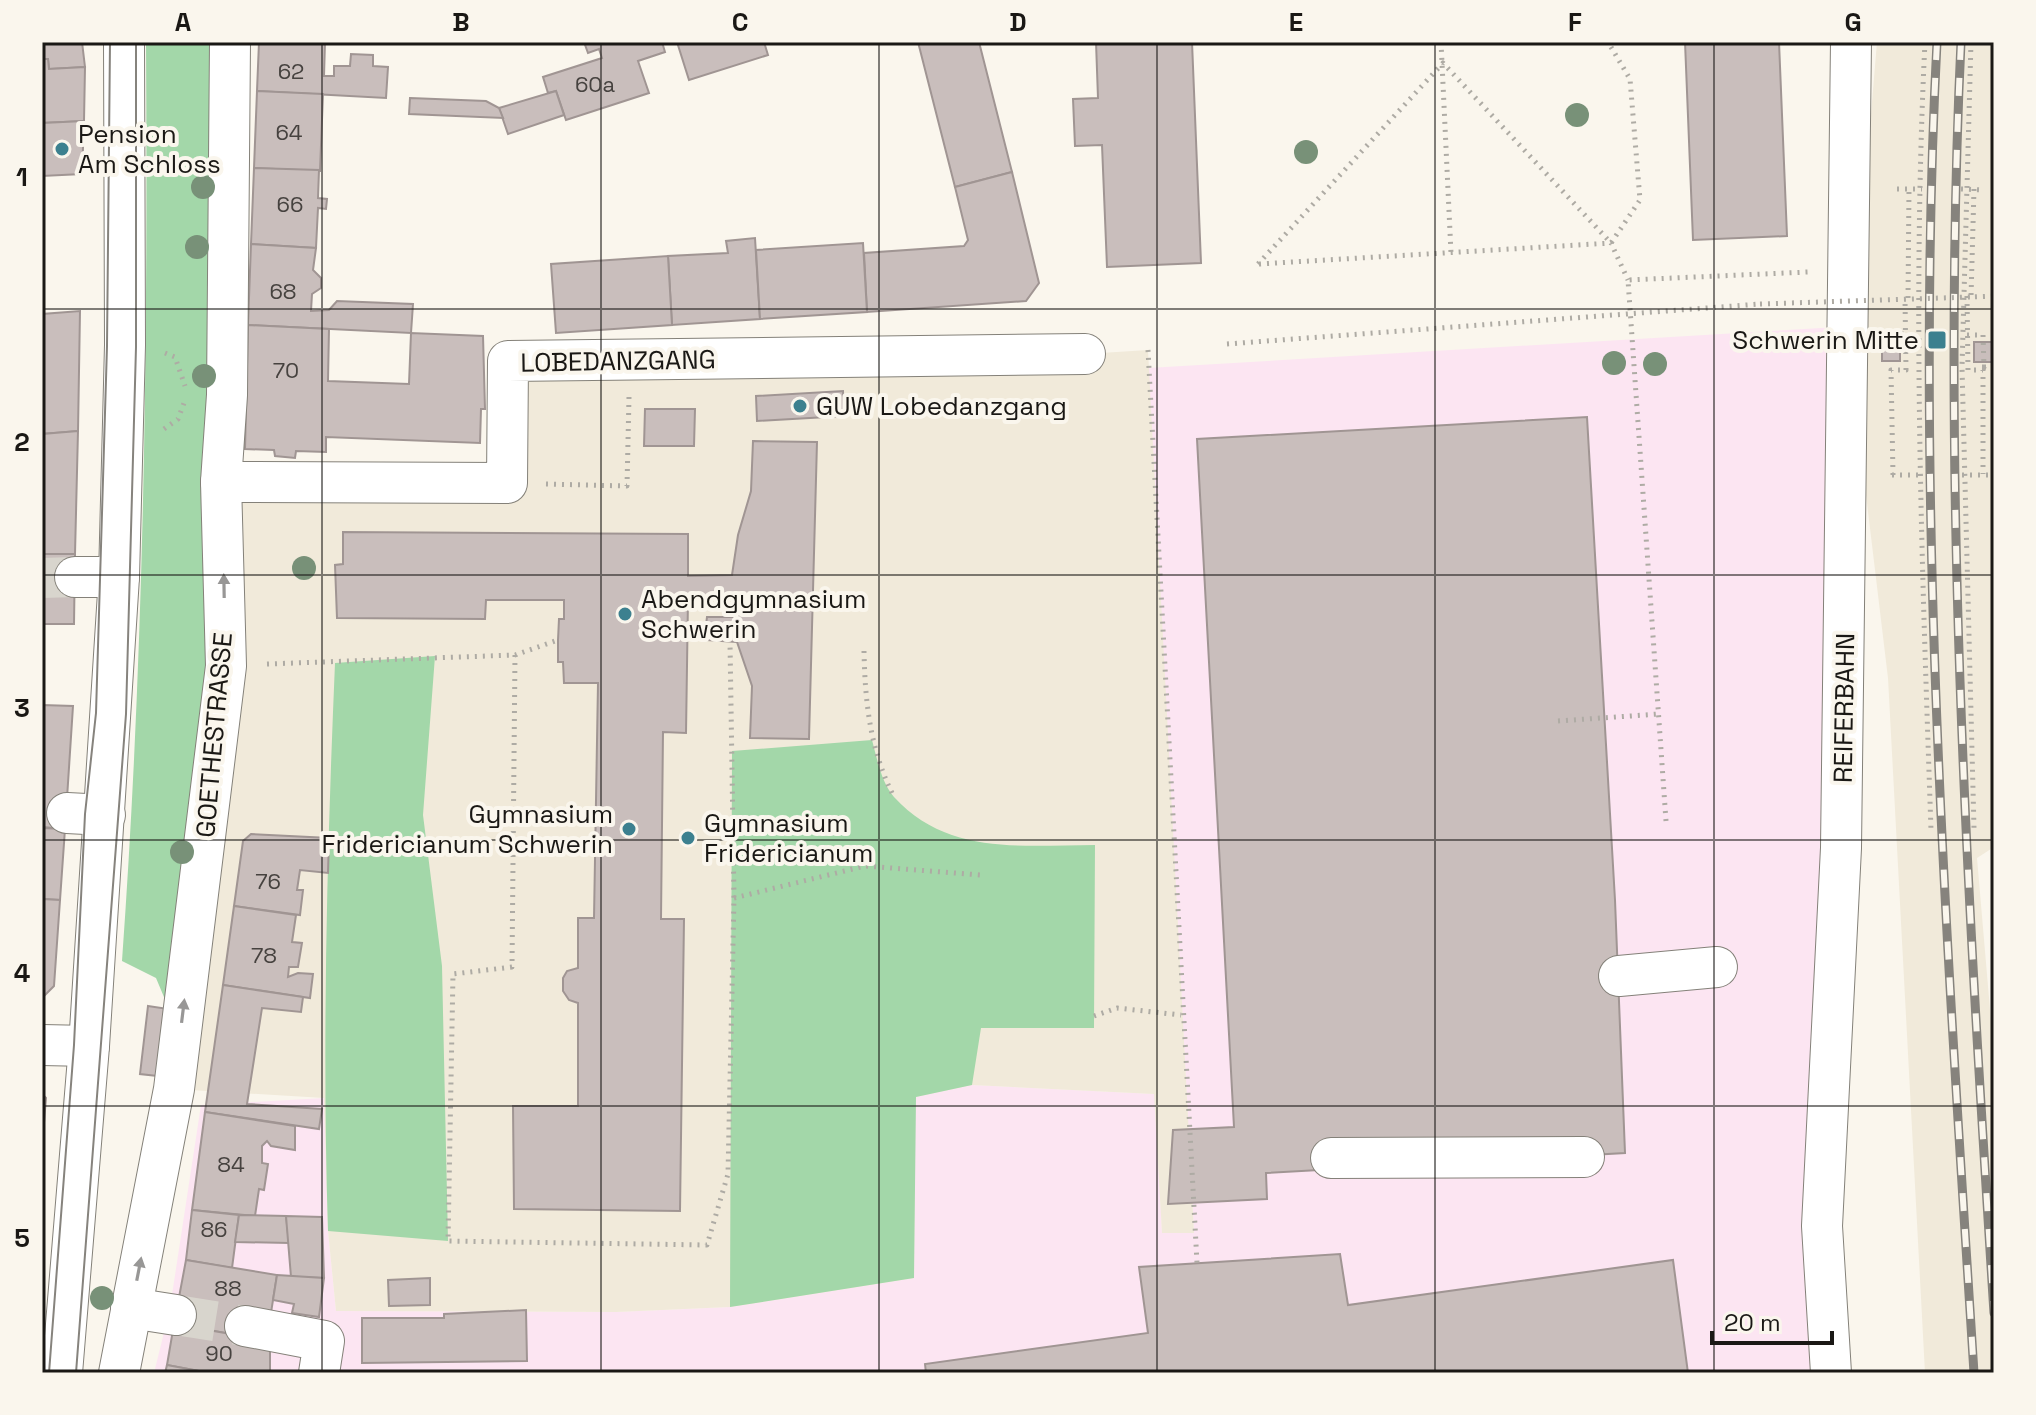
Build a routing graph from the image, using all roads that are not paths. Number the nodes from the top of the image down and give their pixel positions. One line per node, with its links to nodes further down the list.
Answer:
1 (230, 42): 5 (street, GOETHESTRASSE)
2 (1851, 42): 20 (street, REIFERBAHN)
3 (127, 47): 7 (street)
4 (1085, 354): 5 (street, LOBEDANZGANG)
5 (221, 482): 14 (street, GOETHESTRASSE, one-way to 5)
6 (75, 577): 7 (street)
7 (119, 577): 11 (street)
8 (1717, 967): 9 (street)
9 (1619, 976)
10 (42, 1045): 11 (street)
11 (89, 1046): 17 (street)
12 (1584, 1157): 13 (street)
13 (1331, 1158)
14 (131, 1308): 15 (street); 18 (street, GOETHESTRASSE)
15 (176, 1315)
16 (245, 1326): 19 (street)
17 (56, 1353)
18 (119, 1373)
19 (319, 1373)
20 (1831, 1373)

